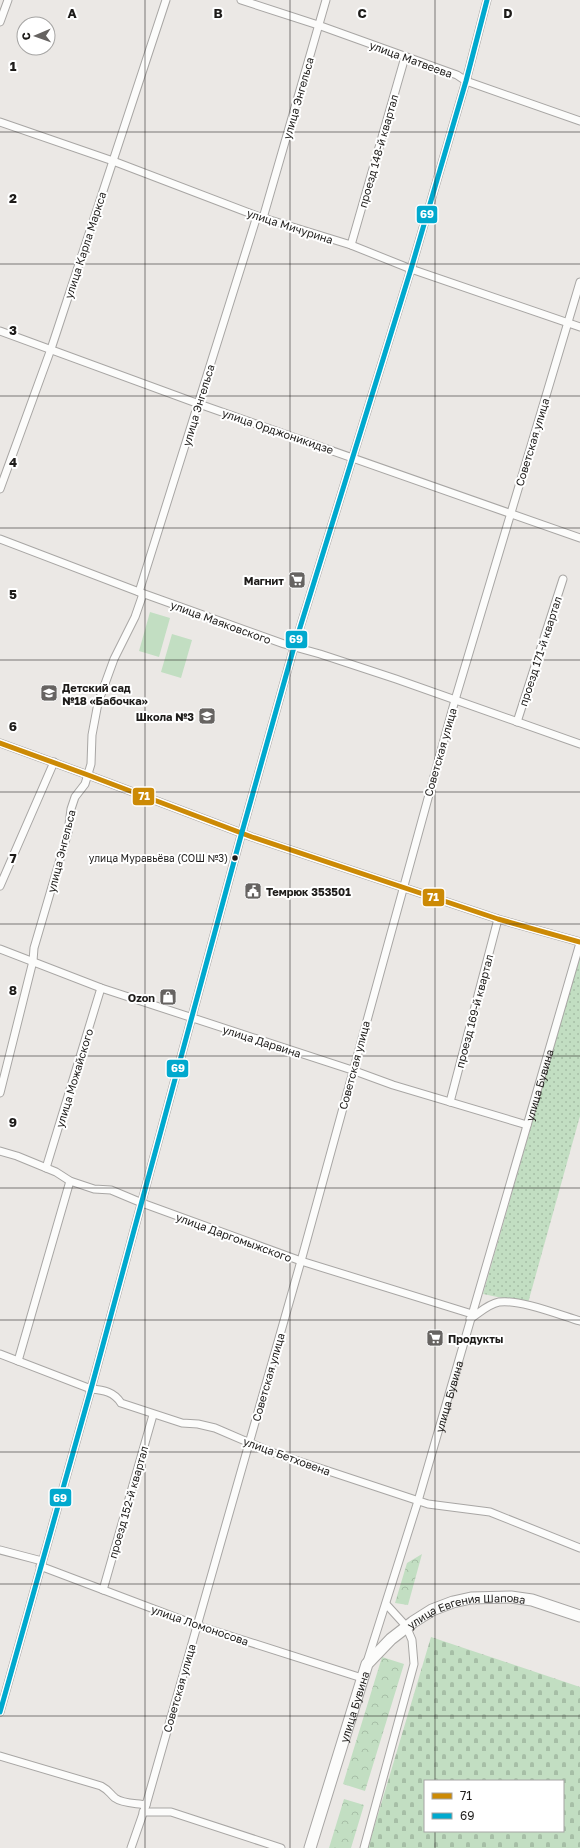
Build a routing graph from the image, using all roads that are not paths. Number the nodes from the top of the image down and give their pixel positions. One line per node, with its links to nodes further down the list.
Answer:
1 (8, 0): 6 (street)
2 (166, 0): 12 (street, улица Карла Маркса)
3 (241, 0): 7 (street, улица Матвеева)
4 (326, 0): 7 (street, улица Энгельса)
5 (487, 0): 9 (street)
6 (0, 22)
7 (318, 25): 8 (street, улица Матвеева); 13 (street, улица Энгельса)
8 (405, 57): 9 (street, улица Матвеева); 14 (street, проезд 148-й квартал)
9 (466, 81): 10 (street, улица Матвеева); 15 (street)
10 (580, 121)
11 (0, 122): 12 (street, улица Мичурина)
12 (113, 161): 13 (street, улица Мичурина); 20 (street, улица Карла Маркса)
13 (260, 217): 14 (street, улица Мичурина); 21 (street, улица Энгельса)
14 (351, 245): 15 (street, улица Мичурина)
15 (411, 269): 17 (street, улица Мичурина); 22 (street)
16 (580, 282): 17 (street, Советская улица)
17 (568, 323): 18 (street, улица Мичурина); 24 (street, Советская улица)
18 (580, 327)
19 (0, 331): 20 (street, улица Орджоникидзе)
20 (51, 349): 21 (street, улица Орджоникидзе); 23 (street, улица Карла Маркса)
21 (199, 404): 22 (street, улица Орджоникидзе); 28 (street, улица Энгельса)
22 (353, 457): 24 (street, улица Орджоникидзе); 29 (street)
23 (0, 489)
24 (511, 512): 25 (street, улица Орджоникидзе); 30 (street, Советская улица)
25 (580, 538)
26 (0, 539): 28 (street, улица Маяковского)
27 (563, 579): 31 (street, проезд 171-й квартал)
28 (141, 593): 29 (street, улица Маяковского); 35 (street, улица Энгельса)
29 (294, 647): 30 (street, улица Маяковского); 36 (street)
30 (455, 700): 31 (street, улица Маяковского); 38 (street, Советская улица)
31 (517, 722): 33 (street, улица Маяковского)
32 (0, 743): 34 (street)
33 (580, 744)
34 (54, 762): 35 (street); 37 (street)
35 (88, 774): 36 (street); 42 (street, улица Энгельса)
36 (242, 832): 38 (street); 44 (street)
37 (0, 886)
38 (403, 888): 39 (street); 45 (street, Советская улица)
39 (498, 919): 40 (street); 47 (street, проезд 169-й квартал)
40 (580, 942): 48 (street, улица Бувина)
41 (0, 949): 42 (street, улица Дарвина)
42 (33, 961): 43 (street, улица Дарвина); 46 (street, улица Энгельса)
43 (101, 988): 44 (street, улица Дарвина); 50 (street, улица Можайского)
44 (192, 1018): 45 (street, улица Дарвина); 52 (street)
45 (352, 1070): 47 (street, улица Дарвина); 53 (street, Советская улица)
46 (0, 1093)
47 (450, 1102): 48 (street, улица Дарвина)
48 (527, 1125): 54 (street, улица Бувина)
49 (0, 1152): 50 (street, улица Даргомыжского)
50 (46, 1168): 51 (street, улица Даргомыжского)
51 (70, 1181): 52 (street, улица Даргомыжского); 57 (street)
52 (142, 1203): 53 (street, улица Даргомыжского); 58 (street)
53 (301, 1261): 54 (street, улица Даргомыжского); 60 (street, Советская улица)
54 (471, 1317): 55 (street); 61 (street, улица Бувина)
55 (580, 1321)
56 (0, 1354): 57 (street, улица Бетховена)
57 (18, 1362): 58 (street, улица Бетховена)
58 (91, 1389): 59 (street, улица Бетховена); 64 (street)
59 (153, 1415): 60 (street, улица Бетховена); 65 (street, проезд 152-й квартал)
60 (250, 1443): 61 (street, улица Бетховена); 68 (street, Советская улица)
61 (418, 1500): 62 (street, улица Бетховена); 66 (street, улица Бувина)
62 (580, 1548)
63 (0, 1550): 64 (street, улица Ломоносова)
64 (41, 1564): 65 (street, улица Ломоносова); 72 (street)
65 (103, 1590): 68 (street, улица Ломоносова)
66 (386, 1604): 69 (street); 70 (street, улица Бувина)
67 (580, 1616): 69 (street, улица Евгения Шапова)
68 (196, 1625): 71 (street, улица Ломоносова); 74 (street, Советская улица)
69 (406, 1626): 70 (street, улица Евгения Шапова); 79 (street)
70 (366, 1664): 71 (street, улица Бувина)
71 (362, 1678): 78 (street, улица Бувина)
72 (0, 1712)
73 (0, 1756): 74 (street)
74 (146, 1805): 75 (street, Советская улица)
75 (143, 1812): 76 (street, Советская улица); 77 (street)
76 (131, 1848)
77 (281, 1848)
78 (310, 1848)
79 (364, 1848)

